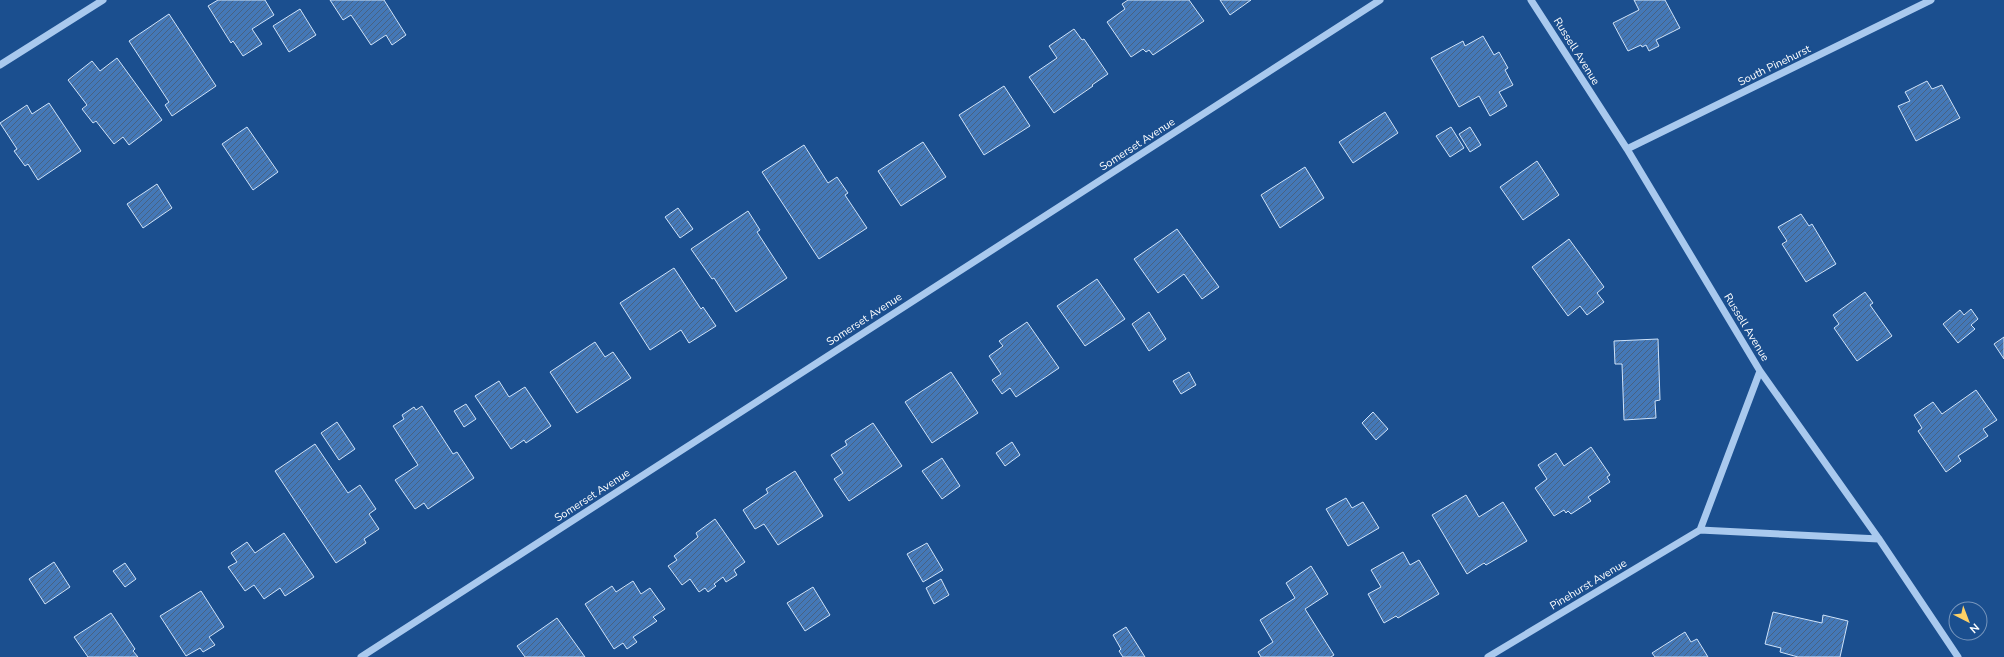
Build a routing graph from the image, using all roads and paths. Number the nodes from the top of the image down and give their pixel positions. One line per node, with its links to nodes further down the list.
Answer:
1 (103, 0): 5 (street)
2 (1380, 0): 10 (street, Somerset Avenue)
3 (1531, 0): 6 (street, Russell Avenue)
4 (1931, 0): 6 (street, South Pinehurst)
5 (0, 65)
6 (1627, 149): 7 (street, Russell Avenue)
7 (1760, 371): 8 (street); 9 (street, Russell Avenue)
8 (1700, 530): 9 (street); 11 (street, Pinehurst Avenue)
9 (1879, 539): 12 (street, Russell Avenue)
10 (361, 657)
11 (1488, 657)
12 (1958, 657)

